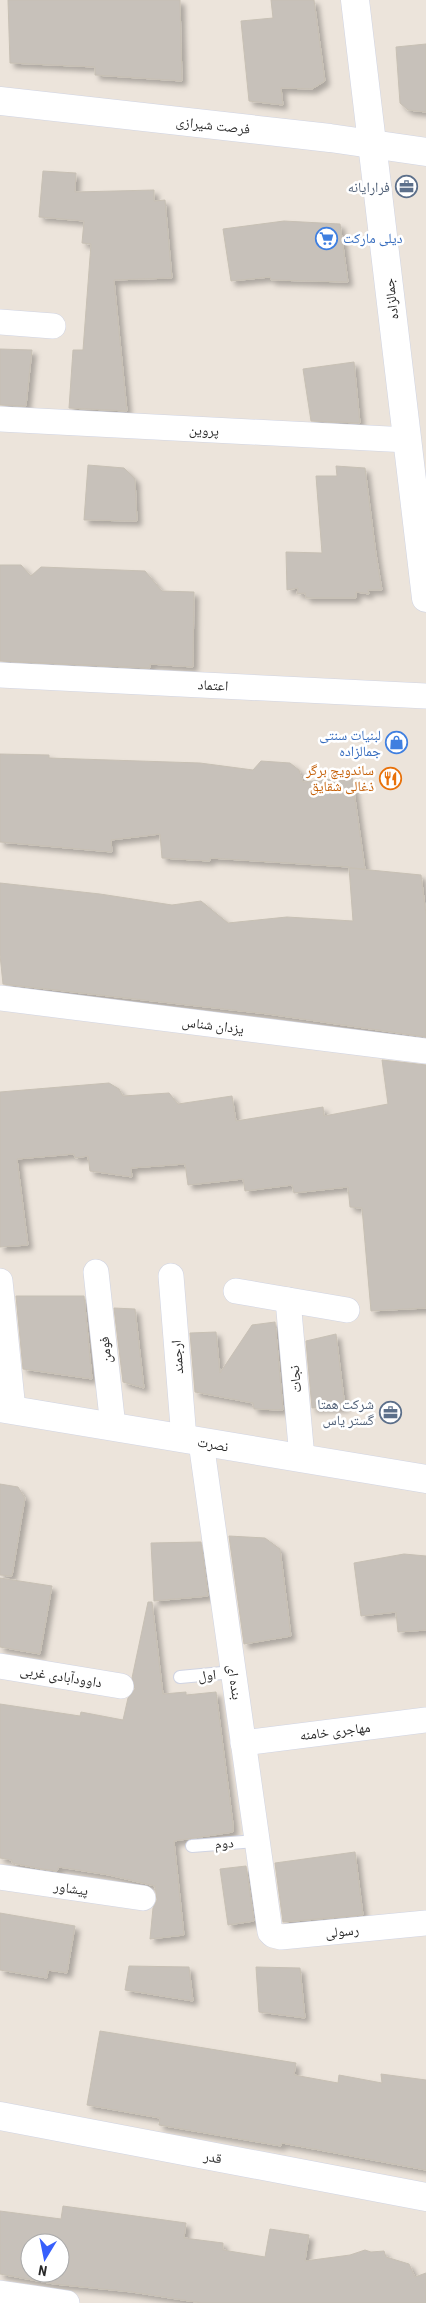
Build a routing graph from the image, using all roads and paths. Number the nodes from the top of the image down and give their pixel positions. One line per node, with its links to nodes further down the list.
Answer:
1 (356, 0): 3 (main road, جمالزاده)
2 (0, 101): 3 (main road, فرصت شیرازی)
3 (374, 145): 4 (main road, فرصت شیرازی); 8 (main road, جمالزاده)
4 (426, 152)
5 (0, 322): 6 (street)
6 (53, 326)
7 (0, 419): 8 (street, پروین)
8 (408, 440): 9 (main road, جمالزاده)
9 (426, 598)
10 (0, 675): 11 (street, اعتماد)
11 (426, 696)
12 (0, 998): 13 (street, یزدان شناس)
13 (426, 1051)
14 (96, 1272): 21 (street, فومن)
15 (171, 1276): 22 (street, ارجمند)
16 (0, 1281): 20 (street)
17 (236, 1292): 18 (street)
18 (288, 1300): 19 (street); 23 (street, نجات)
19 (347, 1310)
20 (7, 1409): 21 (main road, نصرت)
21 (114, 1427): 22 (main road, نصرت)
22 (192, 1440): 23 (main road, نصرت); 26 (street, بنده ای)
23 (302, 1458): 24 (main road, نصرت)
24 (426, 1479)
25 (0, 1666): 28 (street, داوودآبادی غربی)
26 (233, 1672): 27 (lane, اول); 30 (street, بنده ای)
27 (180, 1677)
28 (121, 1686)
29 (426, 1720): 30 (street, مهاجری خامنه)
30 (243, 1743): 31 (street, بنده ای)
31 (257, 1840): 32 (lane, دوم); 35 (street, بنده ای)
32 (192, 1846)
33 (0, 1877): 34 (street, پیشاور)
34 (143, 1898)
35 (268, 1922): 36 (street, رسولی)
36 (426, 1923)
37 (0, 2116): 38 (main road, قدر)
38 (426, 2197)
39 (0, 2293): 40 (street)
40 (67, 2303)

